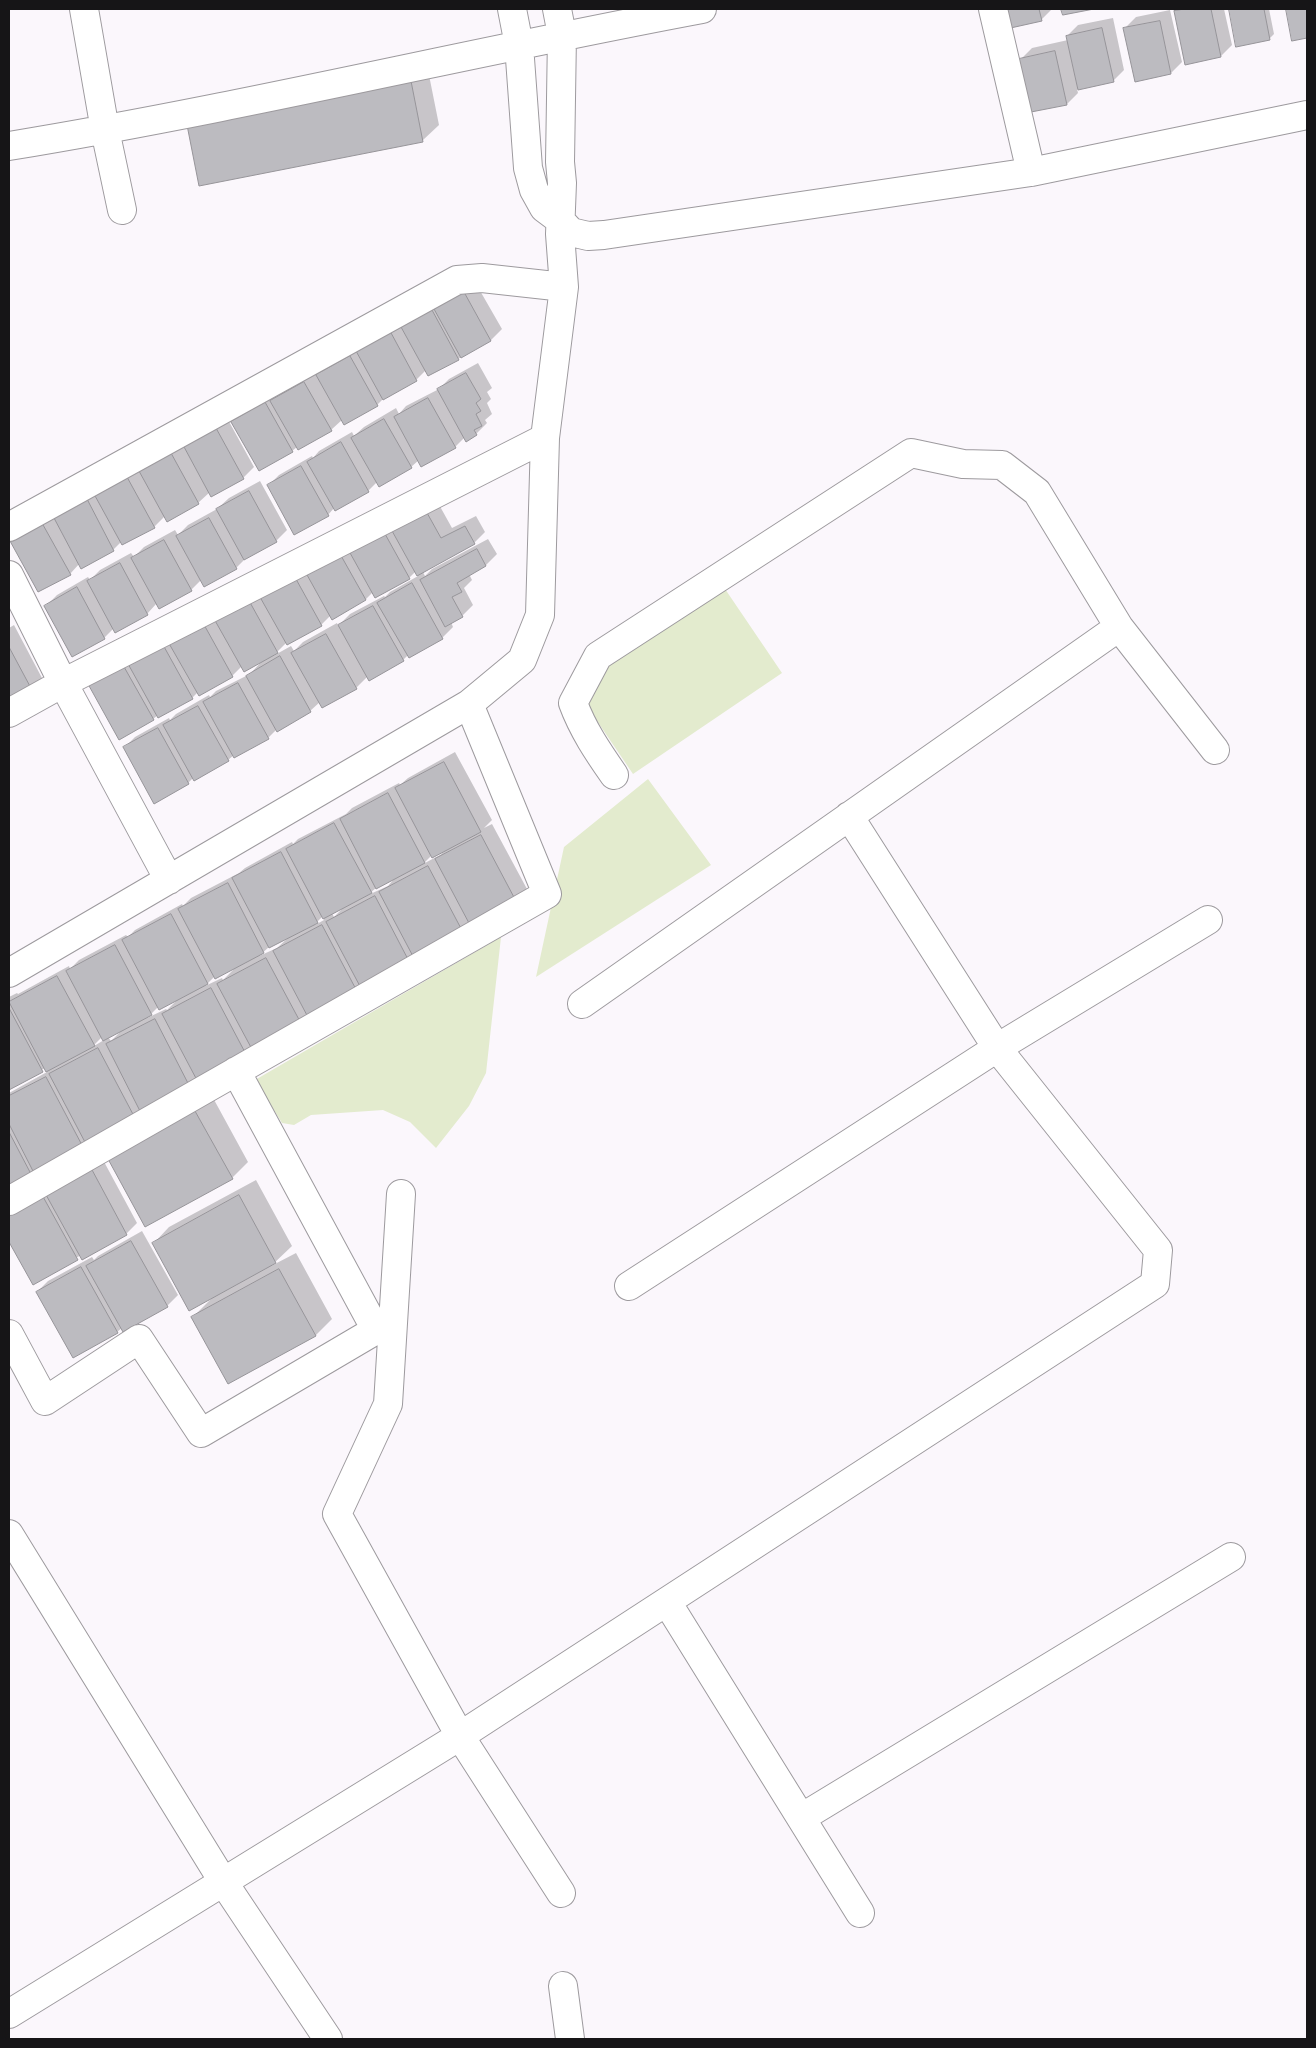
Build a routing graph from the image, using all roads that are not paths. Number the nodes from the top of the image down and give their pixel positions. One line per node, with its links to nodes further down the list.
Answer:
1 (84, 9): 9 (street)
2 (512, 9): 7 (street)
3 (557, 9): 6 (street)
4 (702, 9): 6 (street)
5 (993, 9): 11 (street)
6 (562, 35): 7 (street); 13 (street)
7 (520, 45): 9 (street); 13 (street)
8 (1307, 115): 11 (street)
9 (105, 130): 10 (street); 12 (street)
10 (9, 146)
11 (1031, 172): 13 (street)
12 (122, 210)
13 (560, 220): 14 (street)
14 (564, 287): 15 (street); 16 (street)
15 (545, 438): 19 (street); 20 (street)
16 (9, 527)
17 (9, 575): 19 (street)
18 (1119, 627): 22 (street); 23 (street); 24 (street)
19 (63, 683): 21 (street); 25 (street)
20 (469, 704): 25 (street); 30 (street)
21 (9, 713)
22 (1215, 750)
23 (614, 775)
24 (849, 816): 28 (street); 29 (street)
25 (169, 880): 27 (street)
26 (1208, 920): 29 (street)
27 (9, 973)
28 (582, 1004)
29 (997, 1048): 33 (street); 37 (street)
30 (236, 1072): 32 (street); 34 (street)
31 (400, 1194): 38 (street)
32 (9, 1201)
33 (630, 1286)
34 (9, 1334)
35 (9, 1534): 40 (street)
36 (1231, 1557): 39 (street)
37 (666, 1602): 38 (street); 39 (street)
38 (460, 1736): 40 (street); 41 (street)
39 (801, 1818): 42 (street)
40 (224, 1883): 44 (street); 45 (street)
41 (562, 1892)
42 (860, 1913)
43 (562, 1986): 46 (street)
44 (9, 2014)
45 (328, 2039)
46 (570, 2039)

